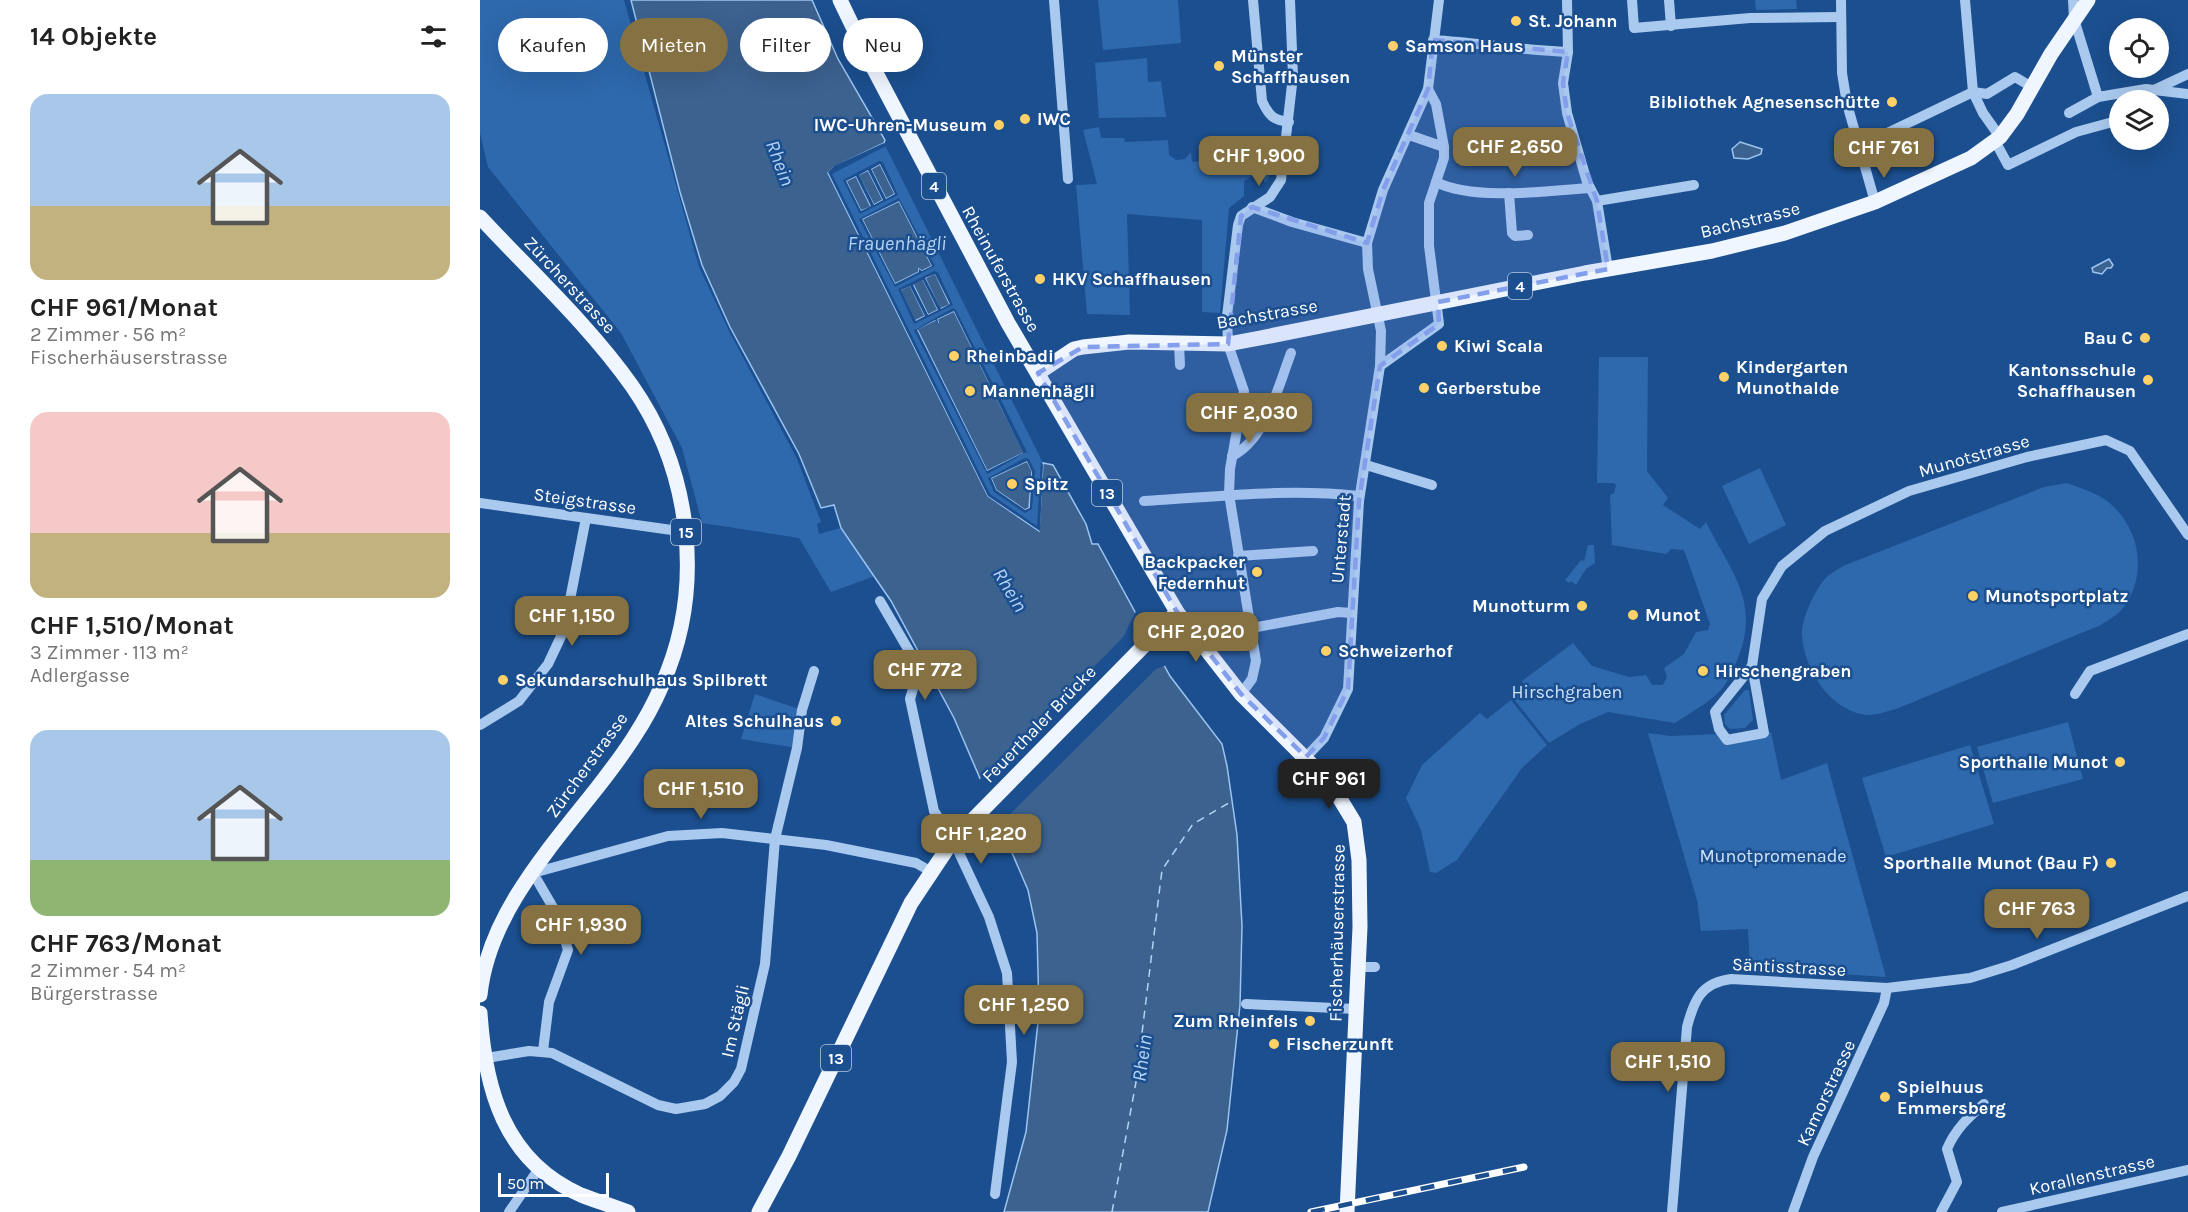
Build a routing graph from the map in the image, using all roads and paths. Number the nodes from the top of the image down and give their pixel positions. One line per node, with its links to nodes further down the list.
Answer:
1 (840, 0): 51 (main road, Rheinuferstrasse / 4)
2 (1054, 0): 32 (street)
3 (1253, 0): 26 (street)
4 (1290, 0): 26 (street)
5 (1439, 0): 16 (street)
6 (1567, 0): 17 (street)
7 (1632, 0): 15 (street)
8 (1669, 0): 15 (street)
9 (1841, 0): 13 (street)
10 (1965, 0): 22 (street)
11 (2073, 0): 14 (street)
12 (2088, 0): 14 (main road, Bachstrasse / 4)
13 (1839, 17): 15 (street); 31 (street)
14 (2074, 19): 19 (main road, Bachstrasse / 4); 24 (street)
15 (1671, 26)
16 (1433, 40): 17 (street); 20 (street)
17 (1568, 51): 35 (street)
18 (2188, 74): 21 (street)
19 (2032, 87): 22 (street); 29 (main road, Bachstrasse / 4)
20 (1428, 89): 28 (street); 30 (street)
21 (2155, 89): 23 (street); 24 (street)
22 (1973, 92): 29 (street); 31 (street)
23 (2188, 94)
24 (2098, 97): 25 (street)
25 (2069, 113)
26 (1289, 122): 39 (street)
27 (2109, 123): 29 (street)
28 (1409, 135): 30 (street); 42 (street)
29 (1998, 139): 38 (main road, Bachstrasse / 4)
30 (1444, 147): 33 (street)
31 (1858, 147): 38 (street)
32 (1068, 179)
33 (1436, 182): 36 (street); 44 (street)
34 (1694, 186): 37 (street)
35 (1590, 189): 36 (street); 37 (street)
36 (1509, 193): 41 (street)
37 (1597, 201): 43 (street)
38 (1875, 202): 43 (main road, Bachstrasse / 4)
39 (1251, 207): 42 (street); 47 (street)
40 (480, 217): 60 (main road, Zürcherstrasse / 15)
41 (1528, 236)
42 (1366, 243): 45 (street, Unterstadt)
43 (1608, 269): 44 (main road, Bachstrasse / 4)
44 (1438, 302): 45 (main road, Bachstrasse / 4); 50 (street)
45 (1378, 314): 47 (main road, Bachstrasse / 4); 50 (street, Unterstadt)
46 (1179, 344): 47 (main road, Bachstrasse / 4); 49 (street); 51 (main road, Bachstrasse / 4)
47 (1228, 344): 52 (street)
48 (1291, 353): 52 (street)
49 (1180, 365)
50 (1380, 366): 53 (street, Unterstadt)
51 (1038, 373): 65 (main road, Rheinuferstrasse / 13)
52 (1232, 456): 55 (street)
53 (1366, 465): 54 (street); 57 (street, Unterstadt)
54 (1432, 485)
55 (1229, 494): 56 (street); 57 (street); 63 (street)
56 (1143, 501)
57 (1359, 501): 66 (street, Unterstadt)
58 (480, 503): 59 (street, Steigstrasse)
59 (586, 518): 60 (street, Steigstrasse); 73 (street)
60 (686, 532): 78 (main road, Zürcherstrasse / 15)
61 (2188, 535): 69 (street, Munotstrasse)
62 (1313, 551): 63 (street)
63 (1238, 556): 67 (street)
64 (880, 601): 76 (street)
65 (1177, 612): 71 (main road, Fischerhäuserstrasse); 76 (main road, Feuerthaler Brücke / 13)
66 (1351, 614): 67 (street); 74 (street, Unterstadt)
67 (1252, 628): 71 (street)
68 (2188, 634): 72 (street)
69 (1752, 666): 69 (street)
70 (814, 671): 75 (street, Im Stägli)
71 (1241, 694): 74 (main road, Fischerhäuserstrasse)
72 (2075, 694)
73 (480, 725)
74 (1306, 757): 80 (main road, Fischerhäuserstrasse)
75 (776, 839): 77 (street); 78 (street); 87 (street, Im Stägli)
76 (953, 840): 77 (main road, 13); 92 (street)
77 (930, 871): 95 (main road, 13)
78 (533, 873): 83 (main road, Zürcherstrasse / 15); 87 (street)
79 (2188, 896): 82 (street, Säntisstrasse)
80 (1358, 970): 81 (street); 85 (main road, Fischerhäuserstrasse)
81 (1375, 970)
82 (1887, 988): 97 (street, Säntisstrasse); 98 (street, Kamorstrasse)
83 (480, 995)
84 (1246, 1004): 85 (street)
85 (1356, 1009): 96 (main road, Fischerhäuserstrasse)
86 (480, 1013): 88 (main road)
87 (543, 1051): 88 (street, Im Stägli)
88 (482, 1059): 90 (main road)
89 (1984, 1104): 99 (street)
90 (540, 1167): 93 (street); 94 (main road)
91 (2188, 1170): 100 (street, Korallenstrasse)
92 (995, 1194)
93 (509, 1212)
94 (628, 1212)
95 (759, 1212)
96 (1347, 1212)
97 (1672, 1212)
98 (1793, 1212)
99 (1941, 1212)
100 (2002, 1212)

